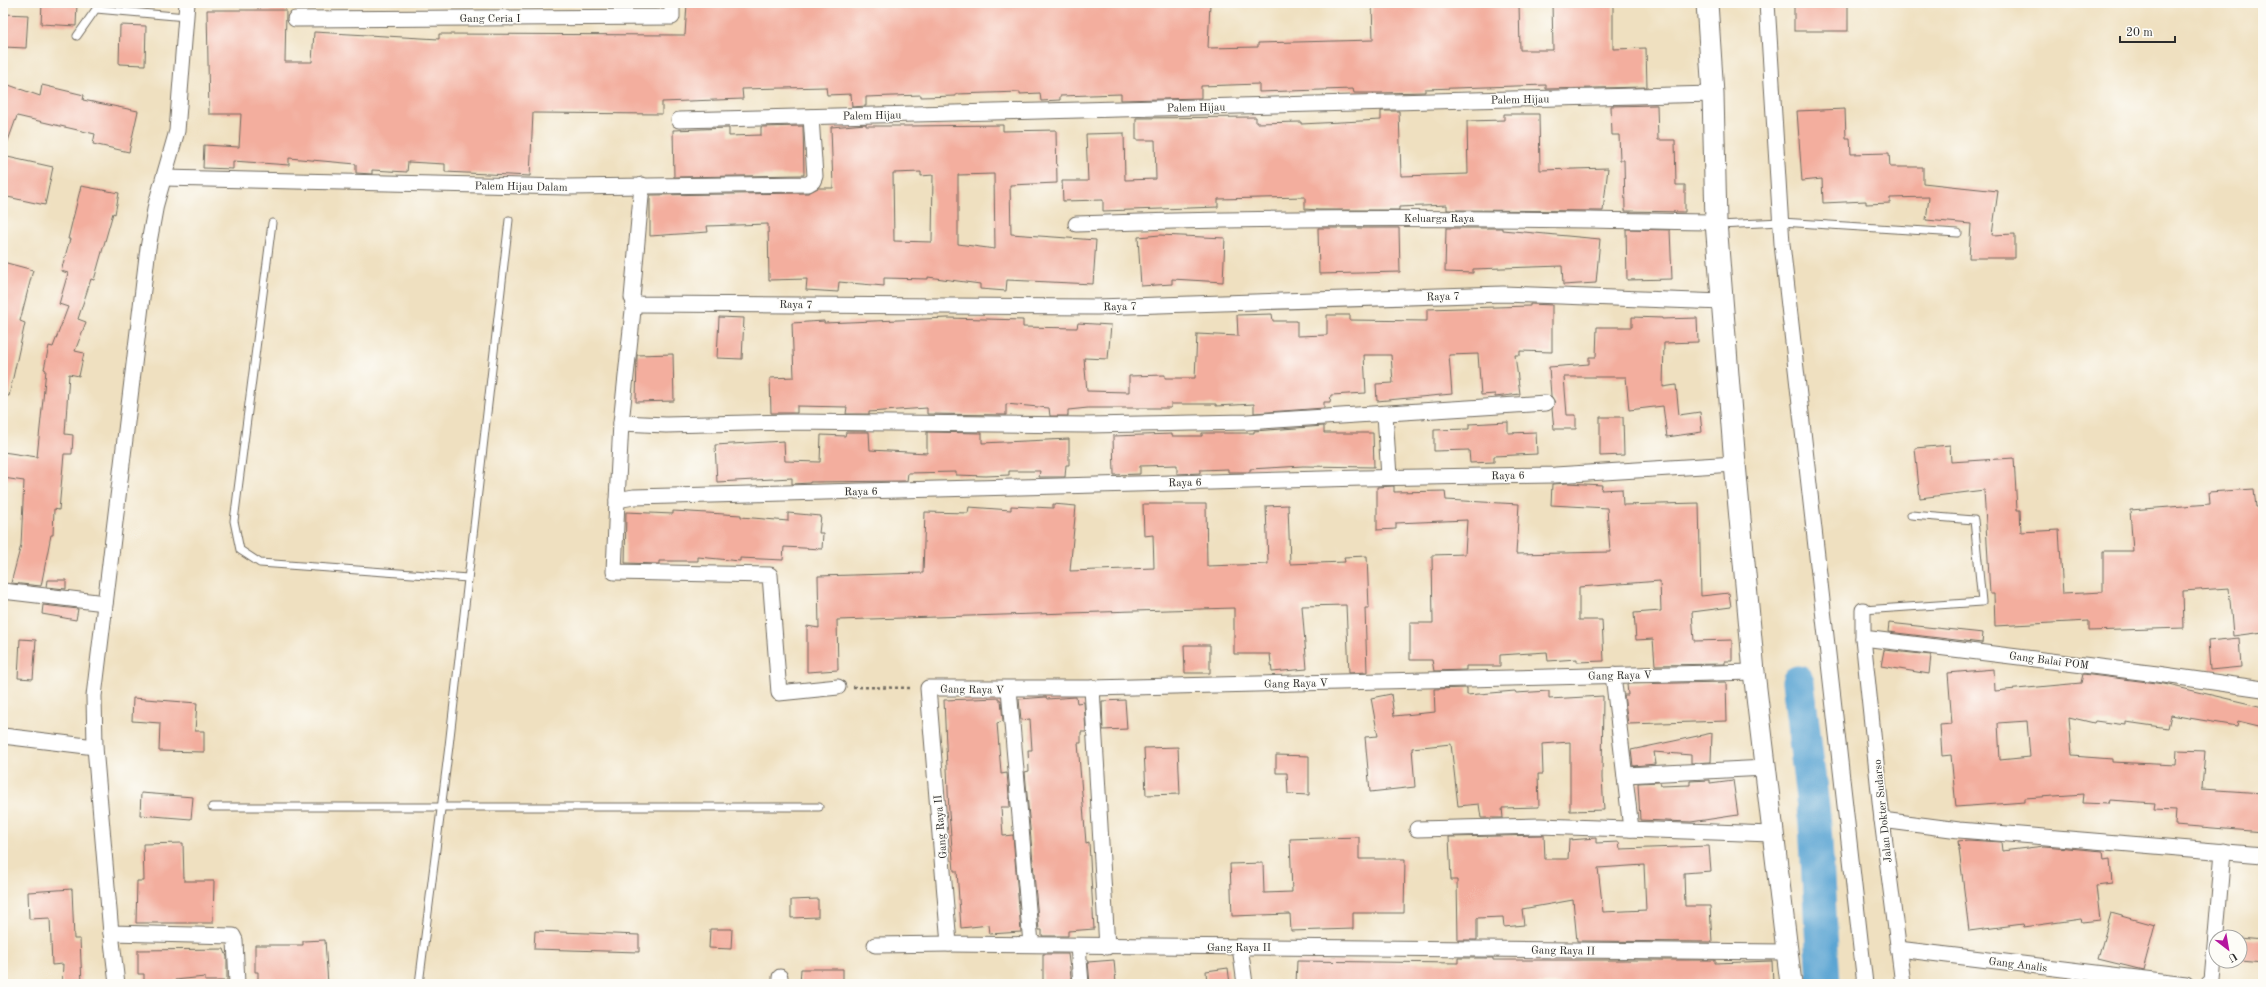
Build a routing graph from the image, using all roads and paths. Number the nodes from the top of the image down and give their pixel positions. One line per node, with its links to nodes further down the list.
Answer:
1 (672, 3): 5 (street, Gang Ceria I)
2 (1707, 3): 7 (street)
3 (1767, 3): 13 (street)
4 (186, 10): 6 (lane); 10 (street)
5 (295, 19)
6 (77, 36)
7 (1713, 94): 8 (street, Palem Hijau); 16 (street)
8 (811, 117): 9 (street, Palem Hijau); 11 (street, Palem Hijau Dalam)
9 (679, 120)
10 (164, 178): 11 (street, Palem Hijau Dalam); 29 (street)
11 (642, 185): 18 (street)
12 (509, 220): 27 (lane)
13 (1775, 222): 16 (lane); 17 (lane); 67 (street)
14 (272, 223): 27 (lane)
15 (1076, 224): 16 (street, Keluarga Raya)
16 (1720, 224): 19 (street)
17 (1958, 233)
18 (634, 301): 19 (street, Raya 7); 22 (street)
19 (1722, 302): 23 (street)
20 (1546, 404): 21 (street)
21 (1385, 414): 22 (street); 24 (street)
22 (621, 422): 25 (street)
23 (1735, 464): 24 (street, Raya 6); 32 (street)
24 (1389, 477): 25 (street, Raya 6)
25 (617, 500): 34 (street)
26 (1911, 515): 30 (lane)
27 (468, 578): 44 (lane)
28 (3, 591): 29 (street)
29 (105, 602): 40 (street)
30 (1863, 610): 31 (street)
31 (1863, 638): 37 (street, Gang Balai POM); 46 (street, Jalan Dokter Sudarso)
32 (1754, 672): 33 (street, Gang Raya V); 41 (street)
33 (1613, 675): 36 (street, Gang Raya V); 42 (street)
34 (838, 688): 35 (path, Gang Raya V)
35 (928, 688): 38 (street, Gang Raya V); 53 (street, Gang Raya II)
36 (1092, 688): 38 (street, Gang Raya V); 57 (street)
37 (2263, 689)
38 (1009, 690): 54 (street)
39 (3, 736): 40 (street)
40 (95, 747): 52 (street)
41 (1766, 768): 42 (street); 49 (street)
42 (1625, 776): 48 (street)
43 (212, 807): 44 (lane)
44 (441, 807): 45 (lane); 63 (lane)
45 (819, 807)
46 (1882, 820): 50 (street); 59 (street, Jalan Dokter Sudarso)
47 (1417, 829): 48 (street)
48 (1631, 829): 49 (street)
49 (1772, 834): 60 (street)
50 (2223, 851): 51 (street); 70 (street)
51 (2263, 855)
52 (111, 933): 61 (street); 62 (street)
53 (949, 944): 54 (street, Gang Raya II); 55 (street)
54 (1031, 944): 56 (street, Gang Raya II)
55 (875, 945)
56 (1078, 946): 57 (street, Gang Raya II); 64 (street)
57 (1107, 947): 58 (street, Gang Raya II)
58 (1240, 947): 60 (street, Gang Raya II); 65 (street)
59 (1898, 949): 68 (street, Jalan Dokter Sudarso); 69 (street, Gang Analis)
60 (1787, 952): 66 (street)
61 (117, 984)
62 (237, 984)
63 (419, 984)
64 (1081, 984)
65 (1245, 984)
66 (1791, 984)
67 (1865, 984)
68 (1903, 984)
69 (2186, 984)
70 (2208, 984)

